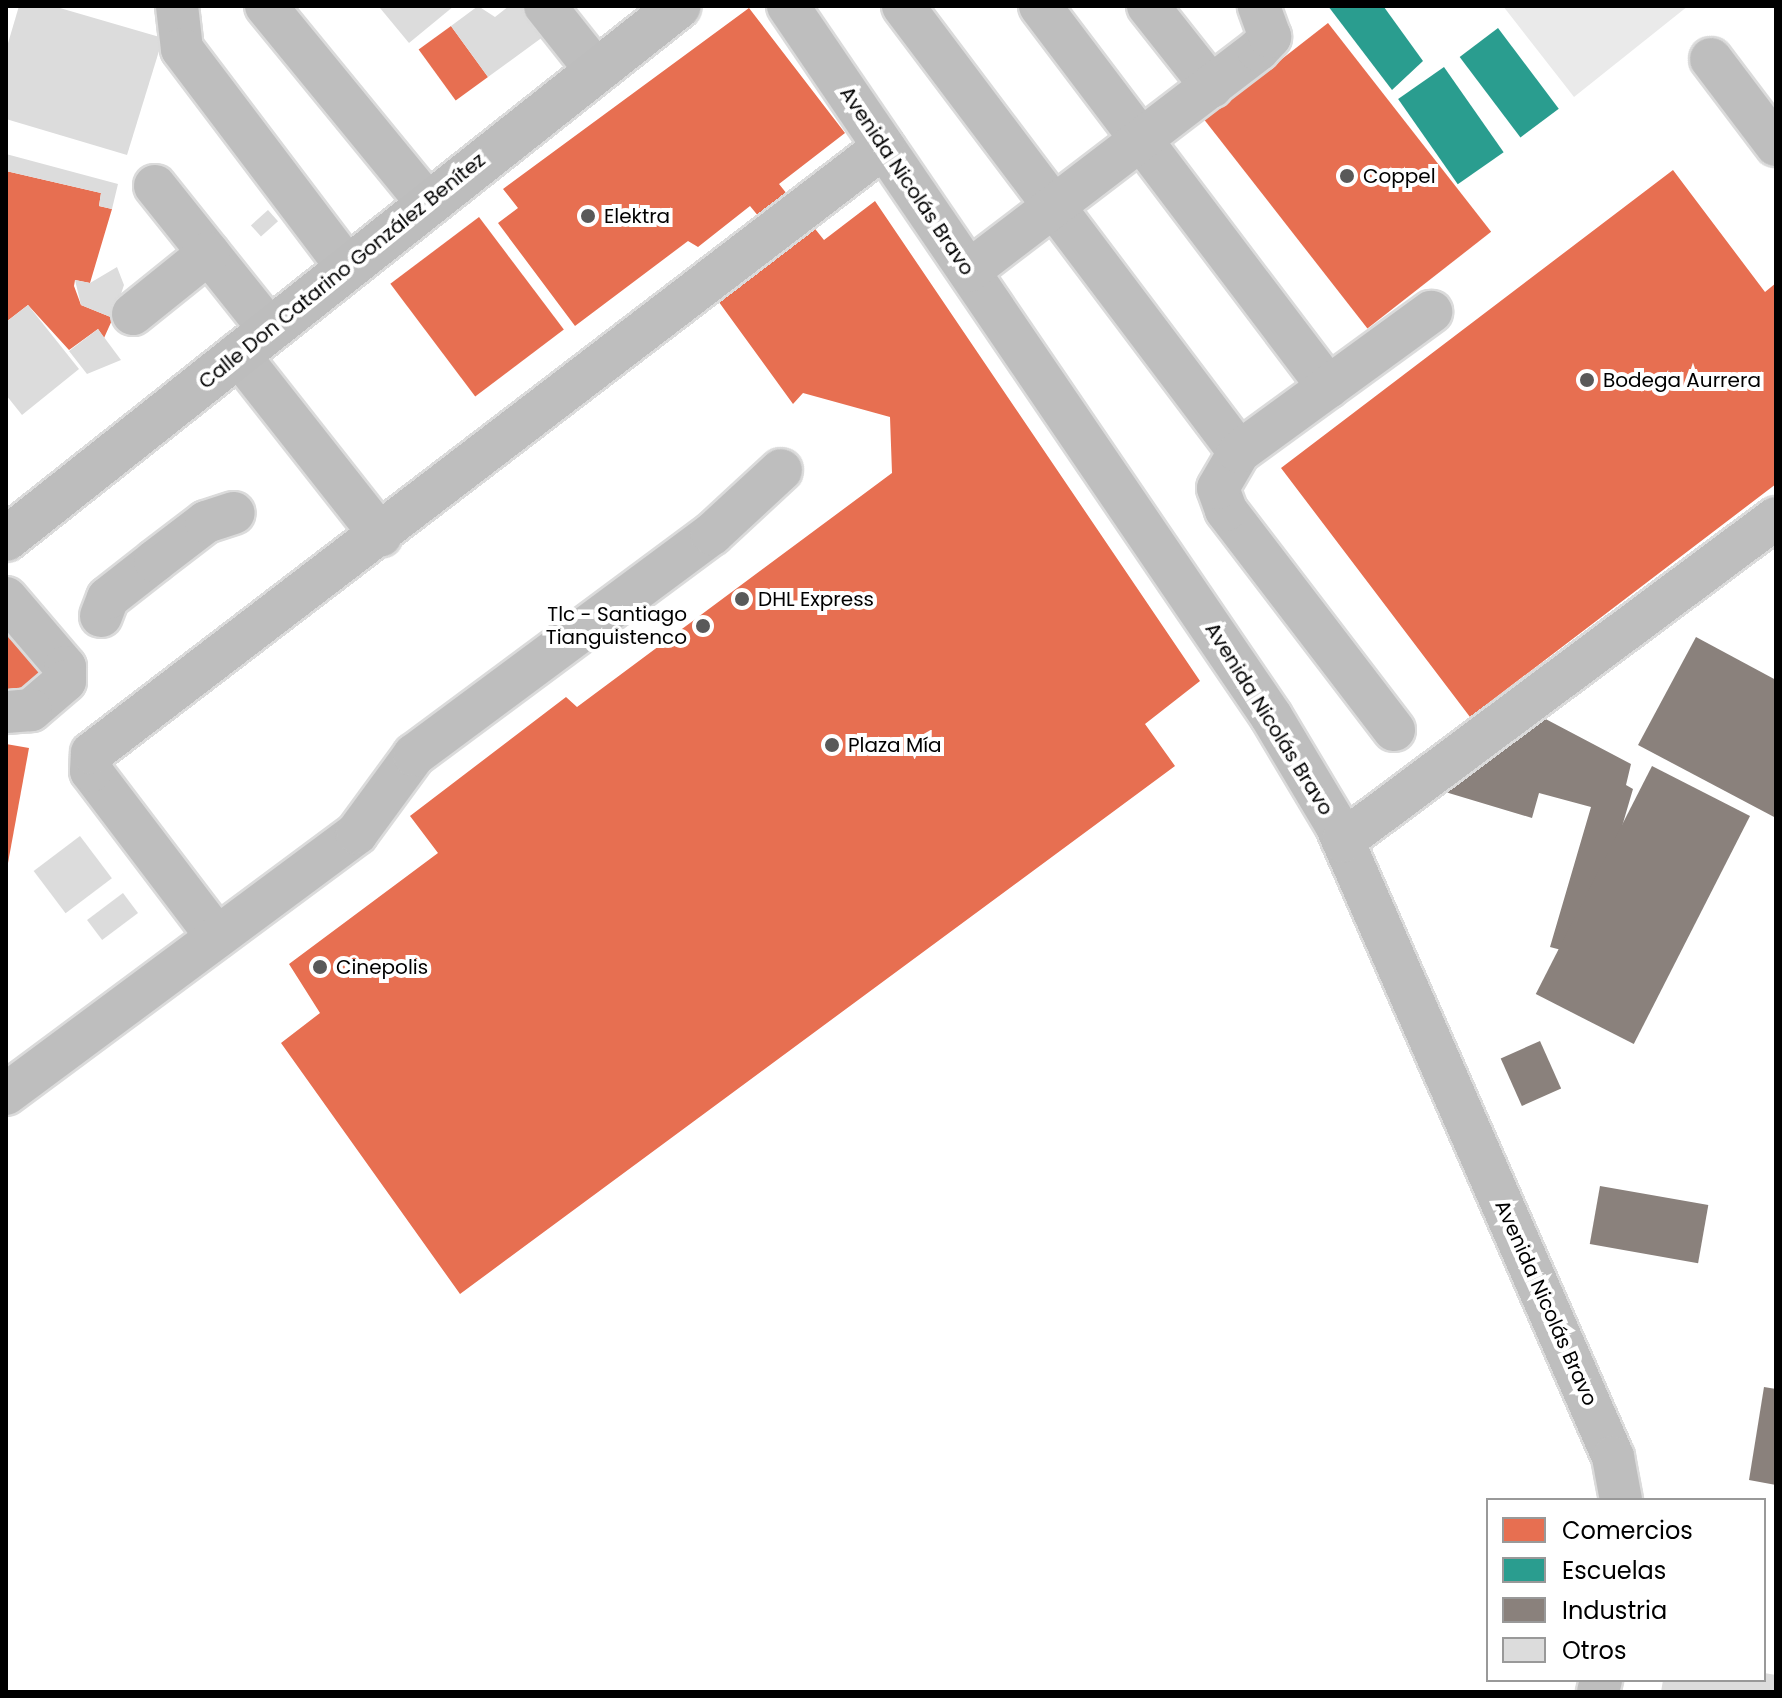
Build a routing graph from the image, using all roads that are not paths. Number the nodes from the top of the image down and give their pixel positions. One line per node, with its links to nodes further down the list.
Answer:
1 (177, 6): 20 (street)
2 (266, 6): 17 (street)
3 (545, 6): 11 (street)
4 (679, 6): 11 (main road, Calle Don Catarino González Benítez)
5 (788, 6): 15 (street, Avenida Nicolás Bravo)
6 (903, 6): 18 (street)
7 (1040, 6): 13 (street)
8 (1148, 6): 12 (street)
9 (1259, 6): 12 (street)
10 (1711, 59): 14 (street)
11 (595, 69): 17 (main road, Calle Don Catarino González Benítez)
12 (1212, 87): 13 (street)
13 (1142, 140): 18 (street); 25 (street)
14 (1776, 145)
15 (884, 147): 21 (street, Avenida Nicolás Bravo); 30 (street)
16 (155, 186): 19 (street)
17 (427, 203): 20 (main road, Calle Don Catarino González Benítez)
18 (1055, 206): 21 (street); 26 (street)
19 (209, 253): 23 (street); 24 (street)
20 (347, 267): 24 (main road, Calle Don Catarino González Benítez)
21 (969, 271): 36 (street, Avenida Nicolás Bravo)
22 (1431, 312): 25 (street)
23 (133, 314)
24 (254, 341): 30 (street); 31 (main road, Calle Don Catarino González Benítez)
25 (1328, 387): 26 (street)
26 (1239, 452): 35 (street)
27 (781, 470): 37 (street)
28 (234, 513): 33 (street)
29 (1776, 518): 36 (street)
30 (381, 536): 37 (street)
31 (6, 539)
32 (6, 598): 34 (street)
33 (101, 616)
34 (6, 712)
35 (1394, 730)
36 (1343, 841): 39 (street, Avenida Nicolás Bravo)
37 (217, 937): 38 (street)
38 (6, 1094)
39 (1621, 1498)

